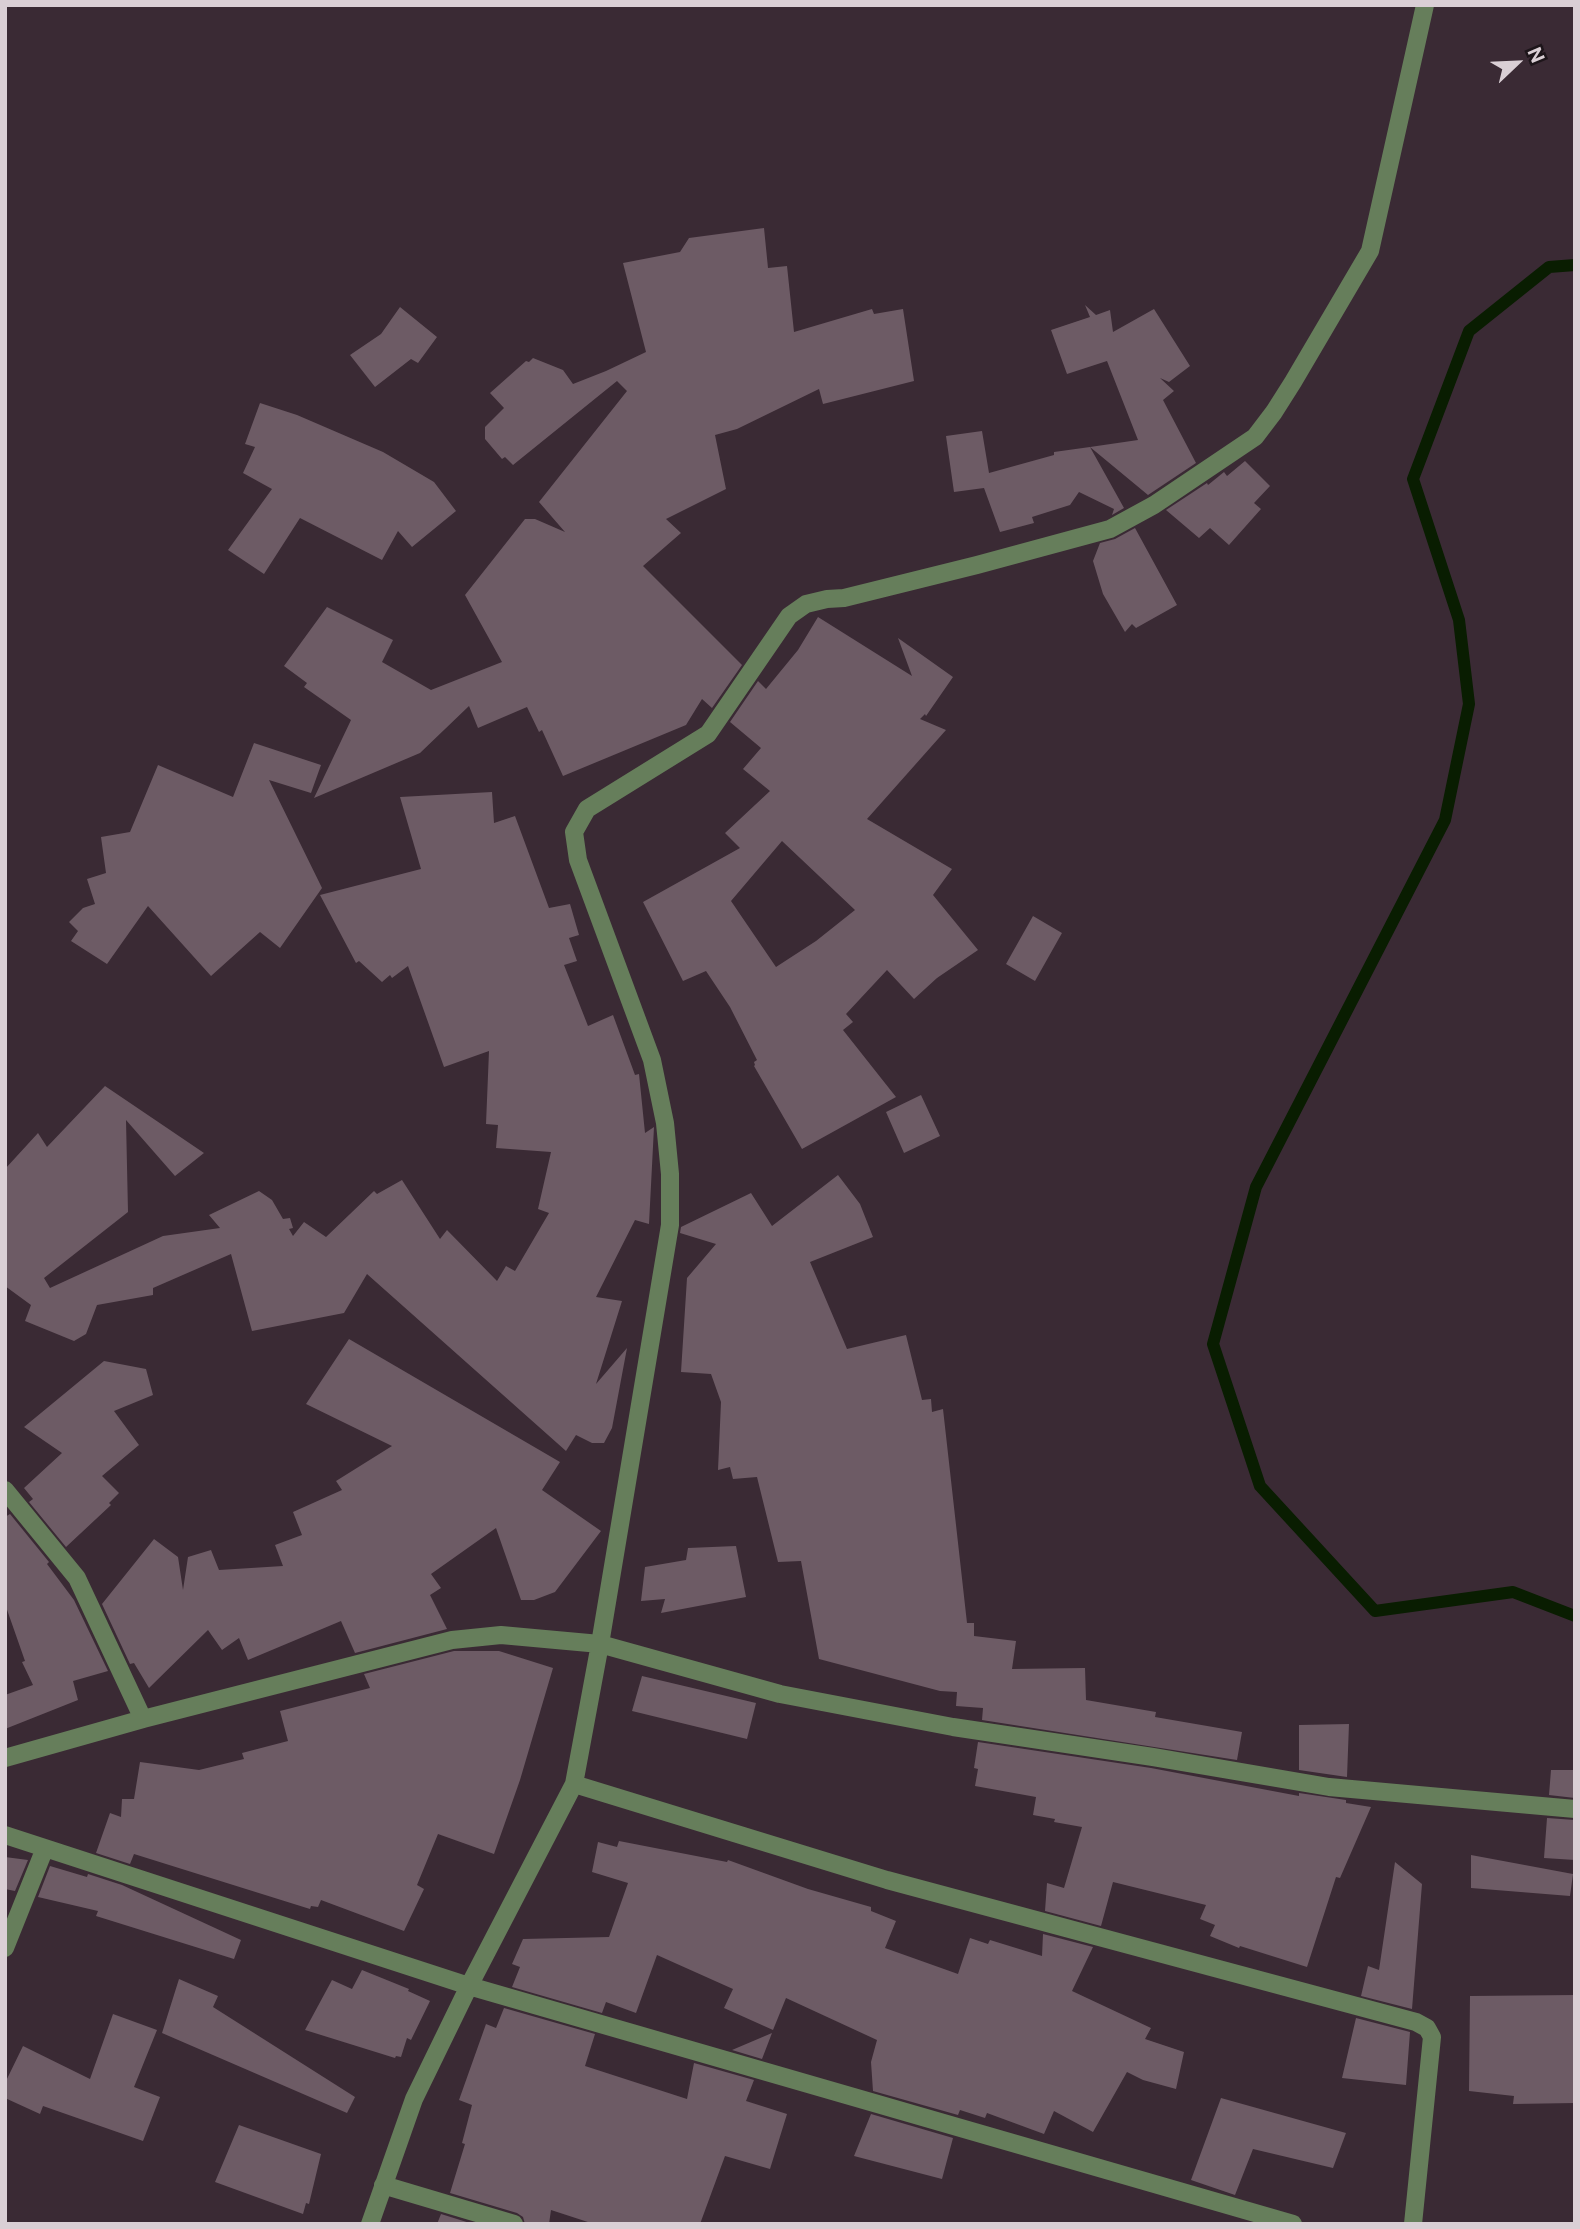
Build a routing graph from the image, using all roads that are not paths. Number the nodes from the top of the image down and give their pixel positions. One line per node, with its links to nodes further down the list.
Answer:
1 (1425, 5): 3 (street)
2 (5, 1490): 4 (street)
3 (600, 1644): 4 (street); 6 (street); 7 (street)
4 (143, 1718): 5 (street)
5 (5, 1758)
6 (573, 1784): 11 (street); 16 (street)
7 (1575, 1809)
8 (5, 1835): 9 (street)
9 (45, 1848): 10 (street); 11 (street)
10 (5, 1948)
11 (469, 1986): 12 (street); 15 (street)
12 (383, 2185): 13 (street); 14 (street)
13 (370, 2224)
14 (514, 2224)
15 (1293, 2224)
16 (1413, 2224)

